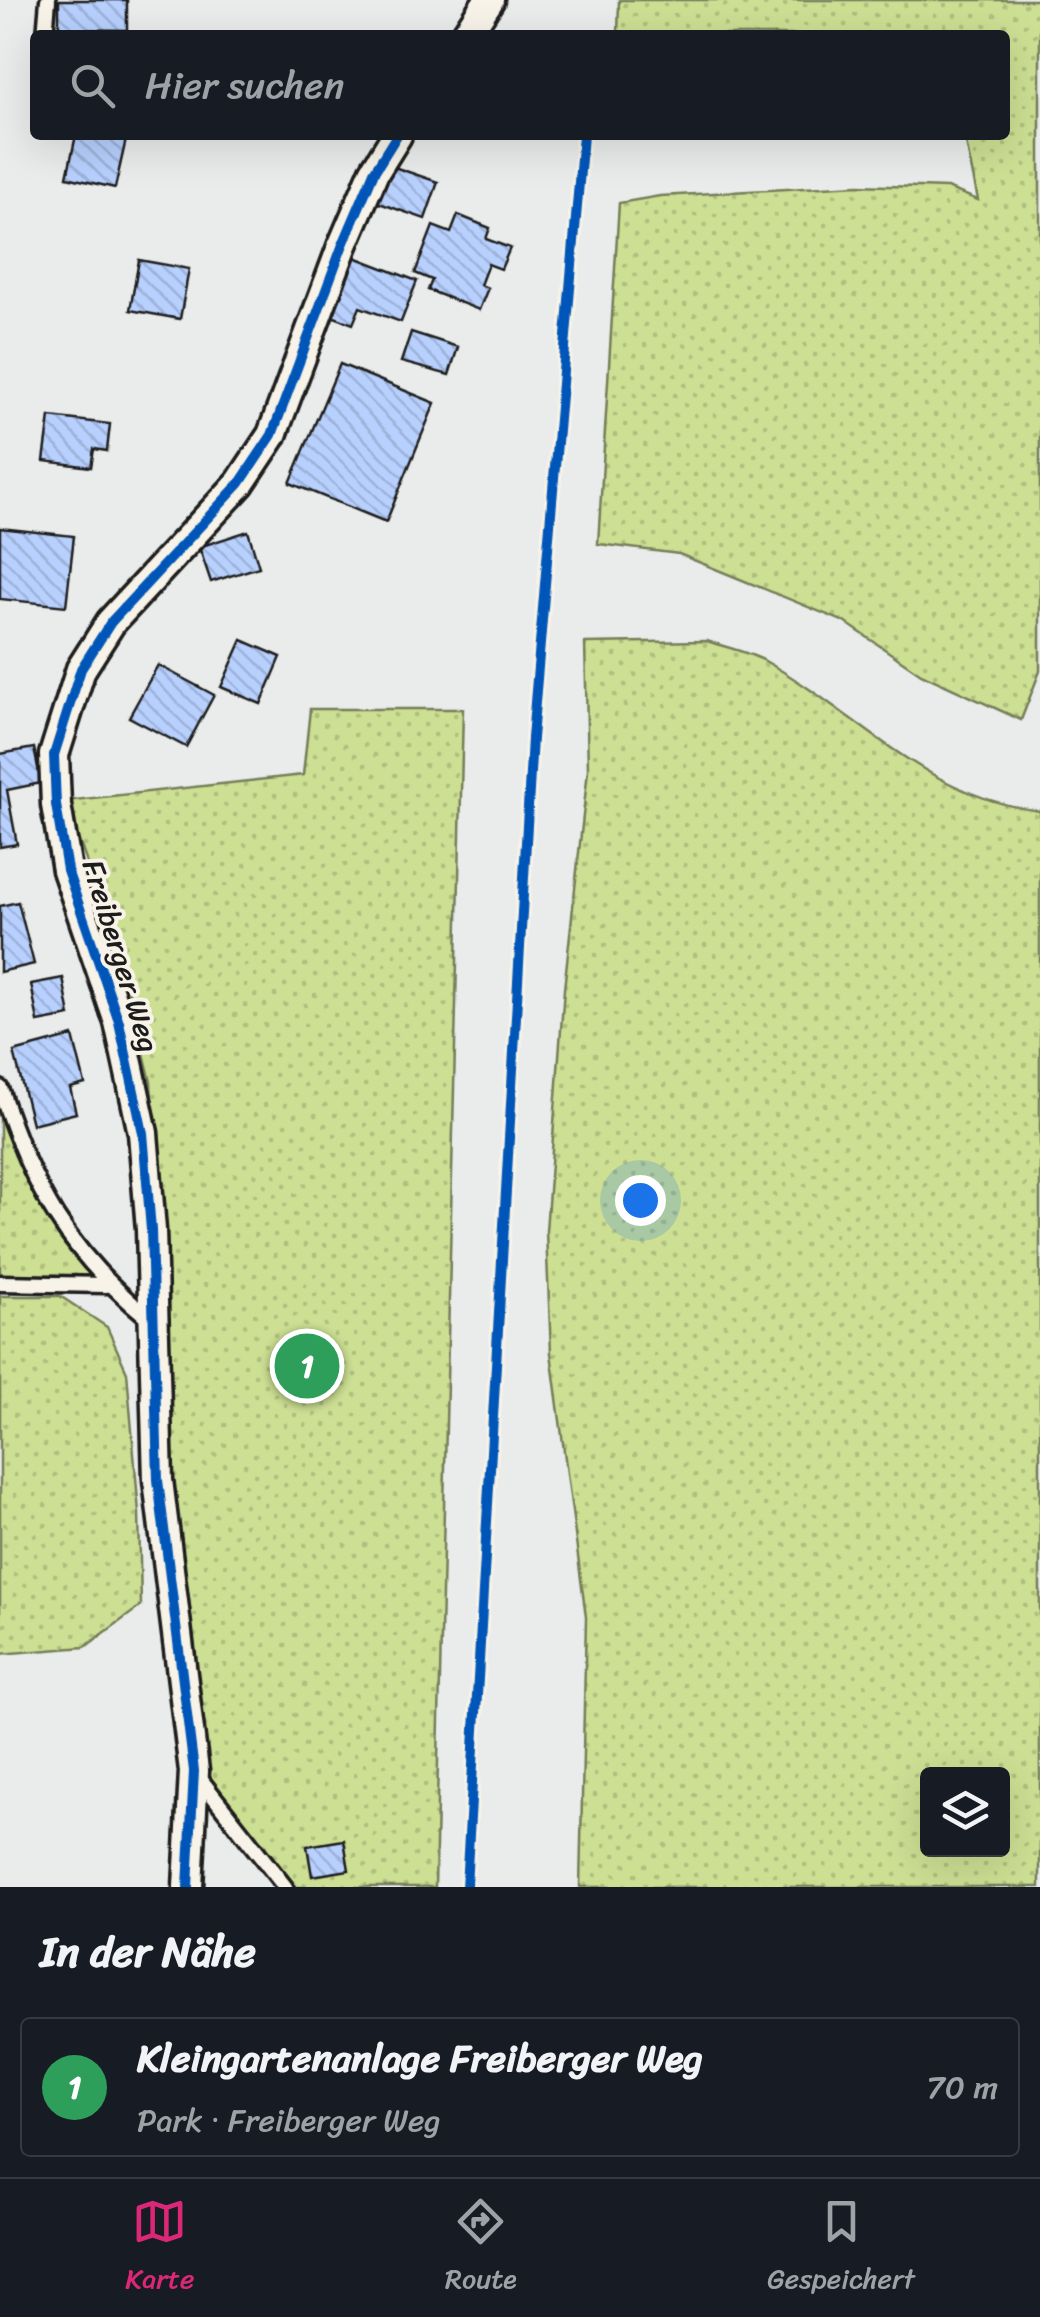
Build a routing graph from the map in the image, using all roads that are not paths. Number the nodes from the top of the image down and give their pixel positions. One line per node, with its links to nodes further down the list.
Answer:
1 (48, 0): 3 (lane)
2 (489, 0): 4 (street)
3 (45, 30)
4 (469, 30)
5 (394, 140): 9 (street, Freiberger Weg)
6 (0, 1088): 8 (lane)
7 (0, 1283): 8 (lane)
8 (106, 1285): 9 (lane)
9 (150, 1320): 10 (street, Freiberger Weg)
10 (194, 1772): 11 (street, Freiberger Weg); 12 (lane)
11 (188, 1887)
12 (285, 1887)

